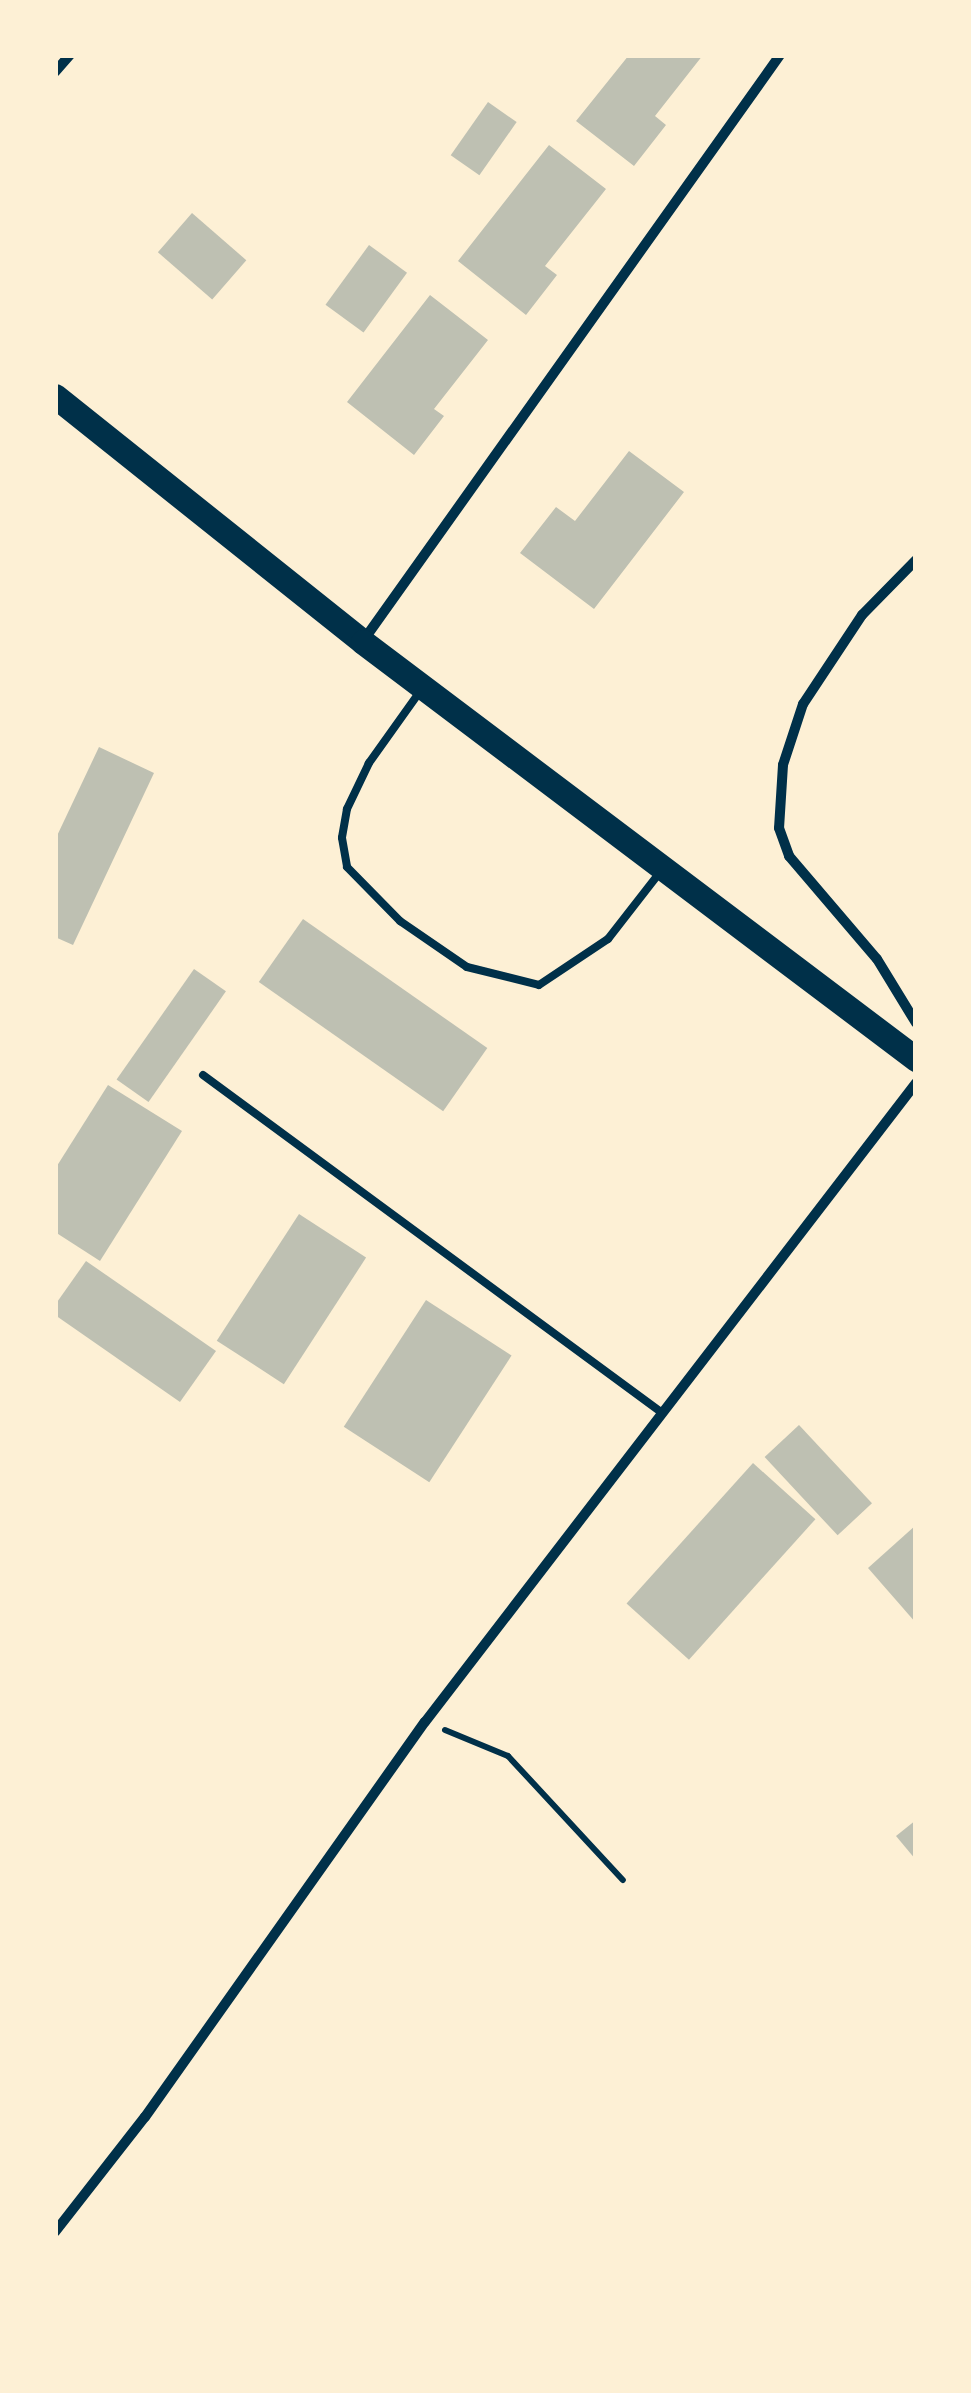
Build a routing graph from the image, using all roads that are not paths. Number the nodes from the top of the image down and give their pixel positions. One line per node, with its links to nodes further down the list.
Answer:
1 (70, 55): 3 (street)
2 (780, 55): 6 (street)
3 (55, 72)
4 (55, 396): 6 (highway)
5 (916, 560): 9 (street)
6 (363, 642): 7 (highway)
7 (424, 686): 8 (highway); 8 (lane)
8 (664, 868): 10 (highway)
9 (916, 1023)
10 (916, 1060)
11 (203, 1075): 13 (lane)
12 (916, 1083): 13 (street)
13 (661, 1412): 14 (street)
14 (55, 2232)

